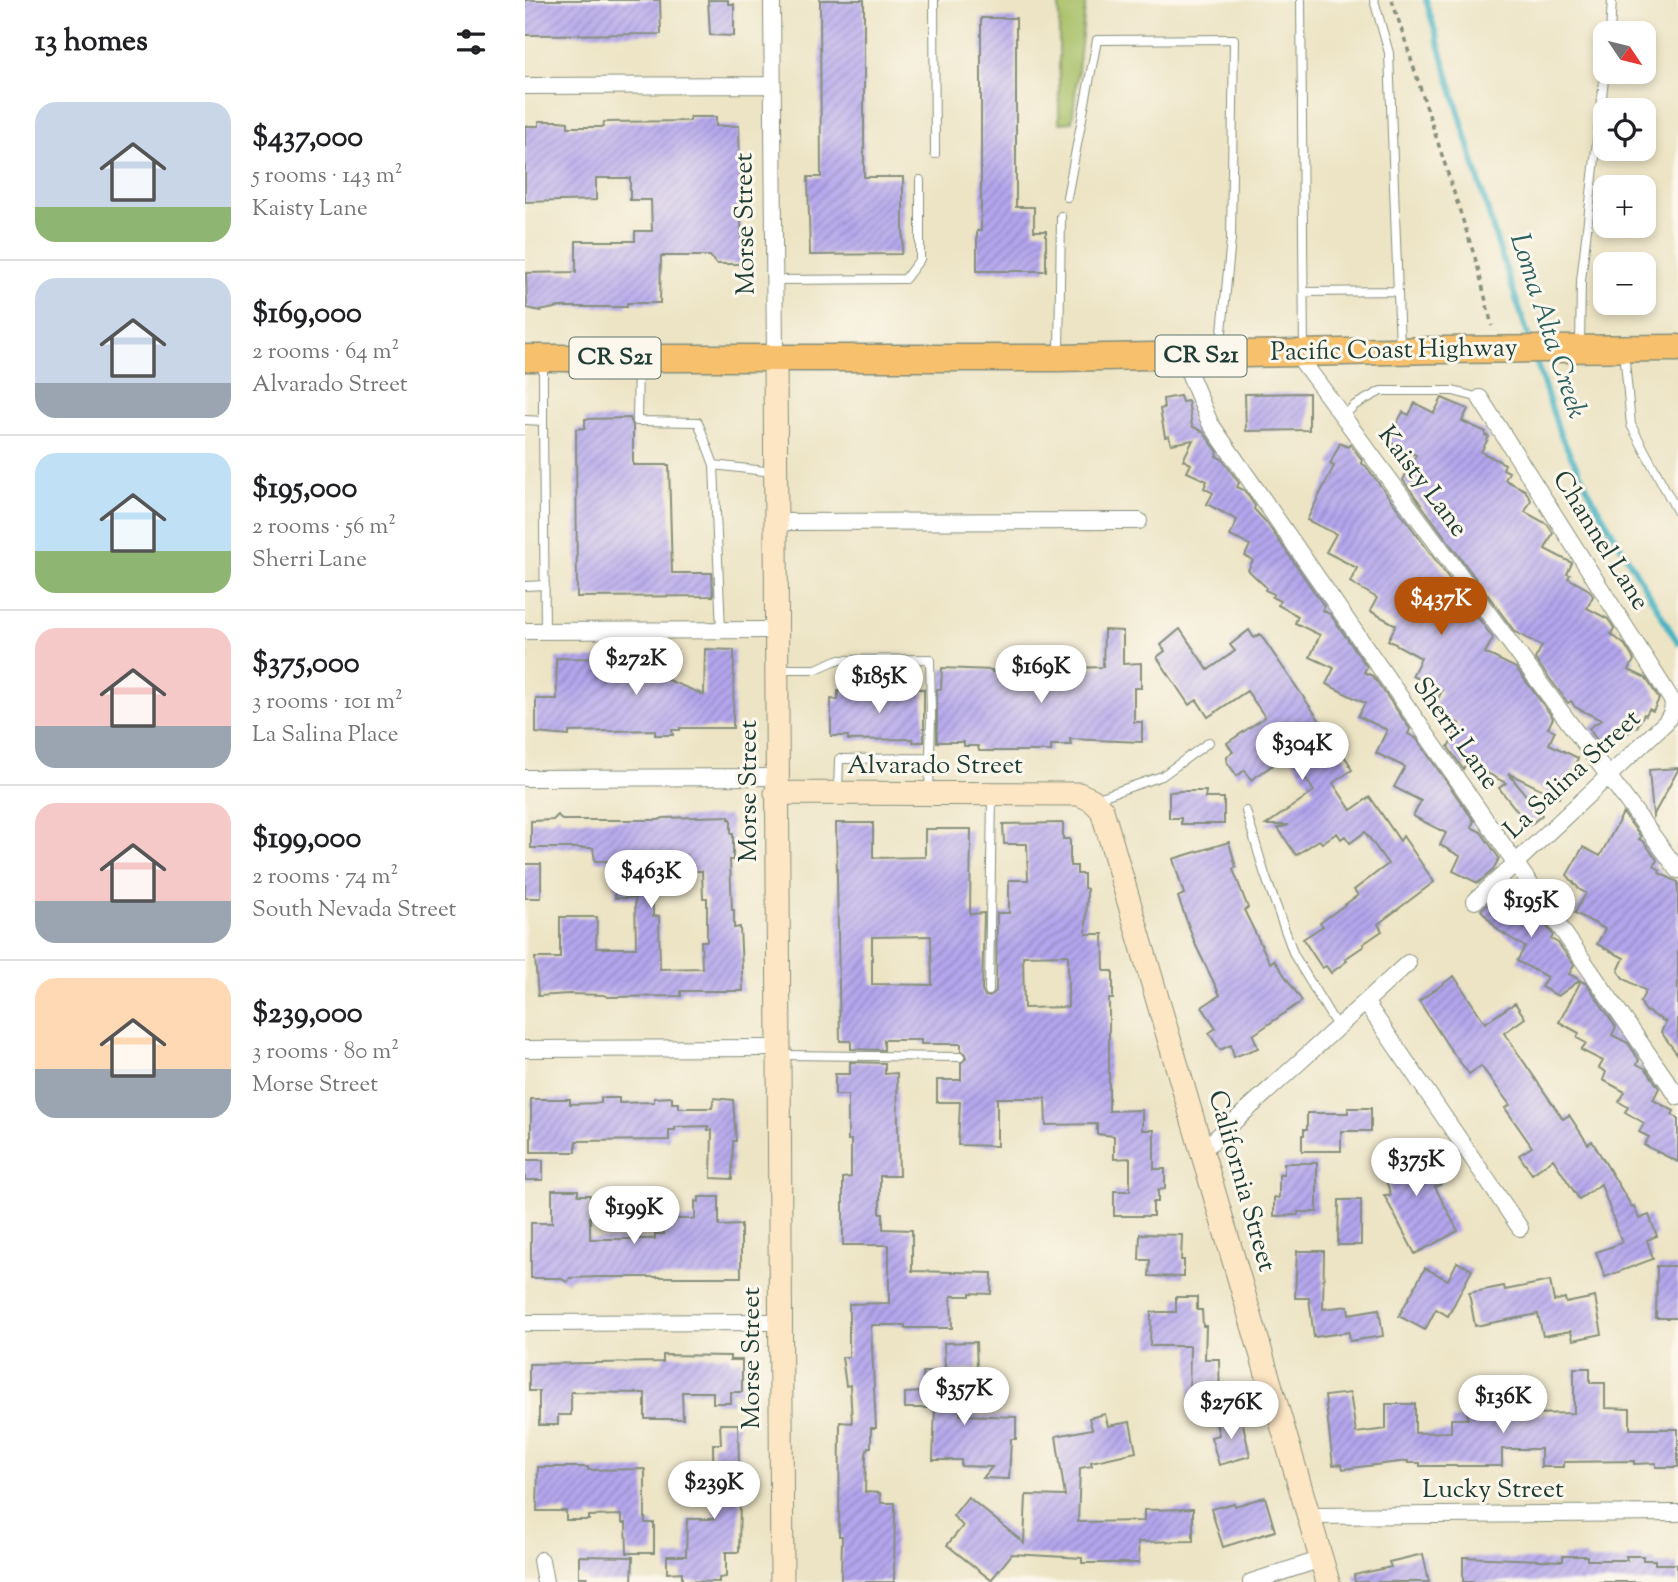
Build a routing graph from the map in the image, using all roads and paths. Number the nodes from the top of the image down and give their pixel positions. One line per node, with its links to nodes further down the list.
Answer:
1 (772, 0): 9 (street, Morse Street)
2 (934, 0): 11 (lane)
3 (1301, 0): 17 (lane)
4 (1374, 0): 16 (lane)
5 (1392, 0): 21 (path)
6 (1612, 0): 7 (lane)
7 (1611, 21)
8 (1603, 84): 18 (lane)
9 (772, 85): 10 (street); 15 (street, Morse Street)
10 (525, 86)
11 (935, 154)
12 (920, 180): 15 (lane)
13 (1067, 197): 24 (lane)
14 (1061, 216): 29 (lane)
15 (775, 280): 26 (street, Morse Street)
16 (1398, 291): 17 (lane); 22 (lane)
17 (1304, 292): 23 (lane)
18 (1575, 348): 19 (main road, Pacific Coast Highway / CR S21); 21 (main road, Pacific Coast Highway / CR S21)
19 (1624, 348): 20 (main road, Pacific Coast Highway / CR S21); 36 (lane)
20 (1678, 348)
21 (1497, 349): 22 (main road, Pacific Coast Highway / CR S21)
22 (1400, 350): 23 (main road, Pacific Coast Highway / CR S21)
23 (1300, 353): 24 (main road, Pacific Coast Highway / CR S21); 31 (street, Kaisty Lane)
24 (1220, 355): 25 (main road, Pacific Coast Highway / CR S21)
25 (1182, 356): 29 (main road, Pacific Coast Highway / CR S21); 57 (street, Sherri Lane)
26 (775, 357): 28 (main road, CR S21); 29 (main road, Pacific Coast Highway / CR S21); 35 (street, Morse Street)
27 (534, 358): 28 (main road, CR S21); 33 (lane)
28 (638, 358): 34 (lane)
29 (1059, 358)
30 (1480, 398): 31 (lane); 46 (street, Channel Lane)
31 (1343, 416): 49 (street, Kaisty Lane)
32 (525, 420): 33 (lane)
33 (543, 421): 39 (lane)
34 (714, 465): 35 (lane); 41 (lane)
35 (776, 472): 37 (street, Morse Street)
36 (1678, 513)
37 (776, 522): 38 (street); 42 (street, Morse Street)
38 (1139, 522)
39 (545, 585): 40 (lane); 44 (lane)
40 (525, 586)
41 (722, 630): 42 (street); 44 (street)
42 (776, 630): 45 (street, Morse Street)
43 (525, 631): 44 (street)
44 (545, 631)
45 (776, 669): 48 (lane); 51 (street, Morse Street)
46 (1672, 712): 49 (street, La Salina Street)
47 (1209, 742): 55 (lane)
48 (929, 758): 52 (lane); 53 (lane)
49 (1609, 775): 57 (street, La Salina Street); 58 (street)
50 (525, 778): 51 (street, Alvarado Street)
51 (776, 785): 52 (street, Alvarado Street); 65 (street, Morse Street)
52 (838, 793): 53 (street, Alvarado Street)
53 (929, 794): 54 (street, Alvarado Street)
54 (992, 794): 55 (street, Alvarado Street); 61 (lane)
55 (1092, 800): 68 (street, California Street)
56 (1246, 811): 63 (lane)
57 (1515, 864): 59 (street, La Salina Street); 67 (street, Sherri Lane)
58 (1678, 870)
59 (1475, 901)
60 (1408, 963): 62 (street)
61 (989, 991)
62 (1366, 1003): 63 (street); 69 (street)
63 (1338, 1028): 68 (street)
64 (525, 1049): 65 (street)
65 (779, 1052): 66 (lane); 70 (street, Morse Street)
66 (960, 1057)
67 (1678, 1097)
68 (1203, 1150): 73 (street, California Street)
69 (1520, 1228)
70 (779, 1322): 71 (street); 77 (street, Morse Street)
71 (525, 1323)
72 (1678, 1513): 73 (street, Lucky Street)
73 (1309, 1516): 74 (street, California Street)
74 (1322, 1559): 78 (street); 79 (street, California Street)
75 (541, 1560): 76 (street)
76 (545, 1582)
77 (782, 1582)
78 (1251, 1582)
79 (1328, 1582)

